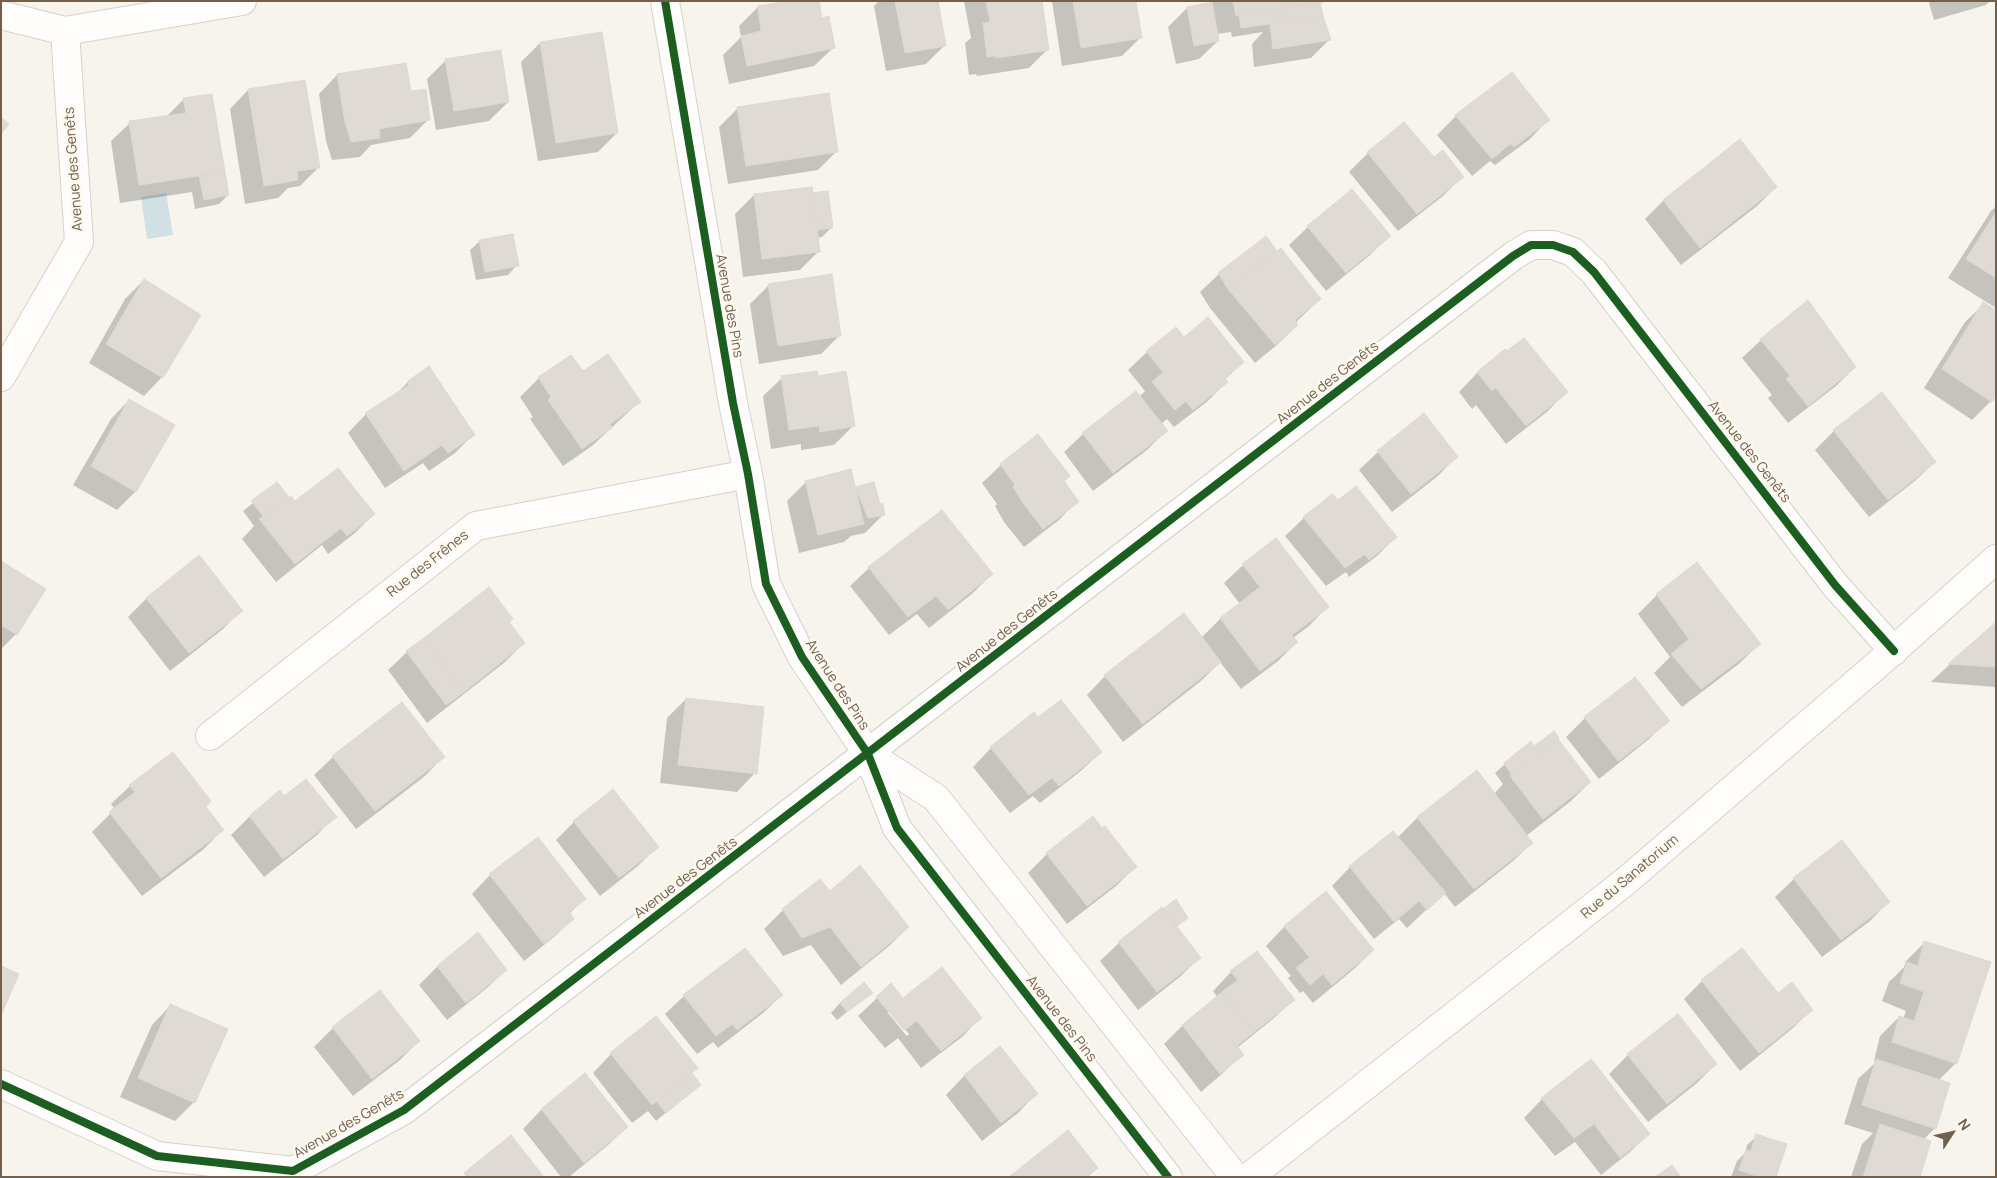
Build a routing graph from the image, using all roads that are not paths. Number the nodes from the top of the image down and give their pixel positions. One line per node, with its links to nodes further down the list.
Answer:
1 (242, 1): 4 (street)
2 (665, 1): 6 (street, Avenue des Pins)
3 (1, 14): 4 (street)
4 (65, 32): 5 (street, Avenue des Genêts)
5 (1, 377)
6 (748, 474): 9 (street, Rue des Frênes); 10 (street, Avenue des Pins)
7 (1996, 559): 8 (street, Rue du Sanatorium)
8 (1894, 651): 10 (street, Avenue des Genêts); 14 (street, Rue du Sanatorium)
9 (210, 736)
10 (868, 754): 11 (street, Avenue des Genêts); 12 (street, Avenue des Pins); 13 (street, Avenue des Pins)
11 (1, 1084)
12 (1168, 1177)
13 (1235, 1177)
14 (1249, 1177)

